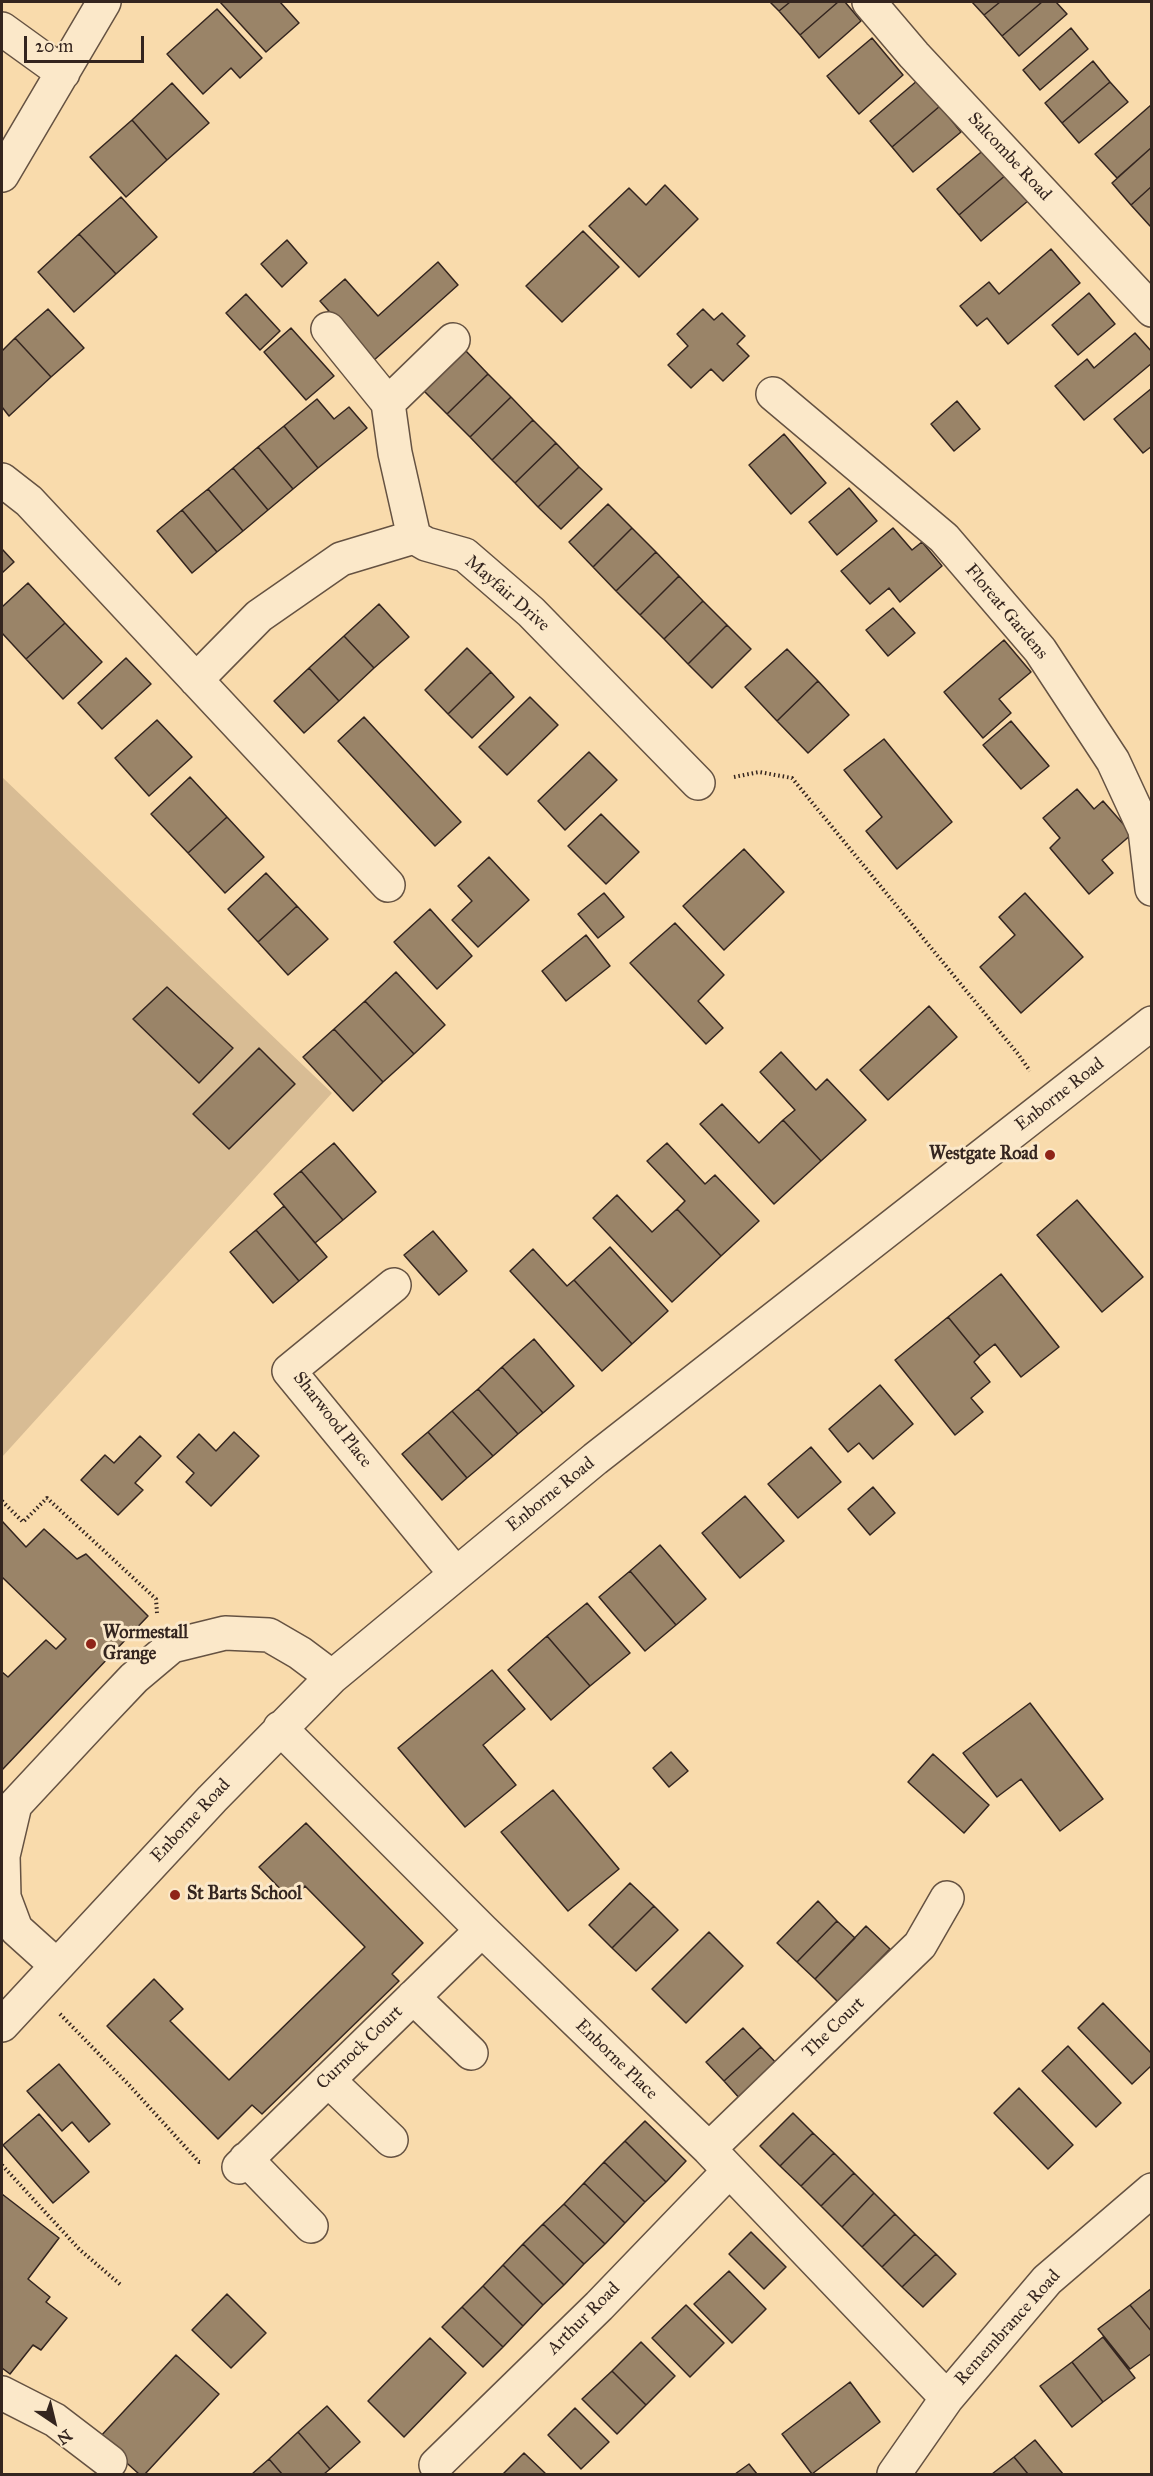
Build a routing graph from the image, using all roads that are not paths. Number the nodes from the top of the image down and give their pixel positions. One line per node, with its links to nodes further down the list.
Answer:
1 (104, 2): 4 (street)
2 (869, 2): 6 (street, Salcombe Road)
3 (2, 29): 4 (street)
4 (63, 73): 5 (street)
5 (2, 175)
6 (1152, 310)
7 (328, 329): 10 (street)
8 (453, 340): 10 (street)
9 (773, 394): 16 (street, Floreat Gardens)
10 (388, 403): 12 (street)
11 (2, 480): 13 (street)
12 (414, 537): 13 (street); 14 (street, Mayfair Drive)
13 (196, 680): 15 (street)
14 (698, 783)
15 (388, 885)
16 (1152, 889)
17 (1152, 1023): 19 (street, Enborne Road)
18 (394, 1285): 19 (street, Sharwood Place)
19 (455, 1573): 20 (street, Enborne Road)
20 (332, 1677): 21 (street, Enborne Road); 24 (street)
21 (280, 1728): 23 (street, Enborne Place); 24 (street, Enborne Road)
22 (947, 1898): 30 (street, The Court)
23 (482, 1930): 25 (street, Curnock Court); 30 (street, Enborne Place)
24 (56, 1965): 26 (street, Enborne Road)
25 (413, 1997): 27 (street); 28 (street, Curnock Court)
26 (2, 2025)
27 (471, 2053)
28 (328, 2080): 29 (street); 32 (street, Curnock Court)
29 (391, 2140)
30 (719, 2160): 34 (street, Enborne Place); 36 (street, Arthur Road)
31 (1152, 2190): 34 (street, Remembrance Road)
32 (311, 2226)
33 (2, 2392): 35 (street)
34 (947, 2398): 37 (street, Remembrance Road)
35 (110, 2462)
36 (436, 2465)
37 (894, 2475)

